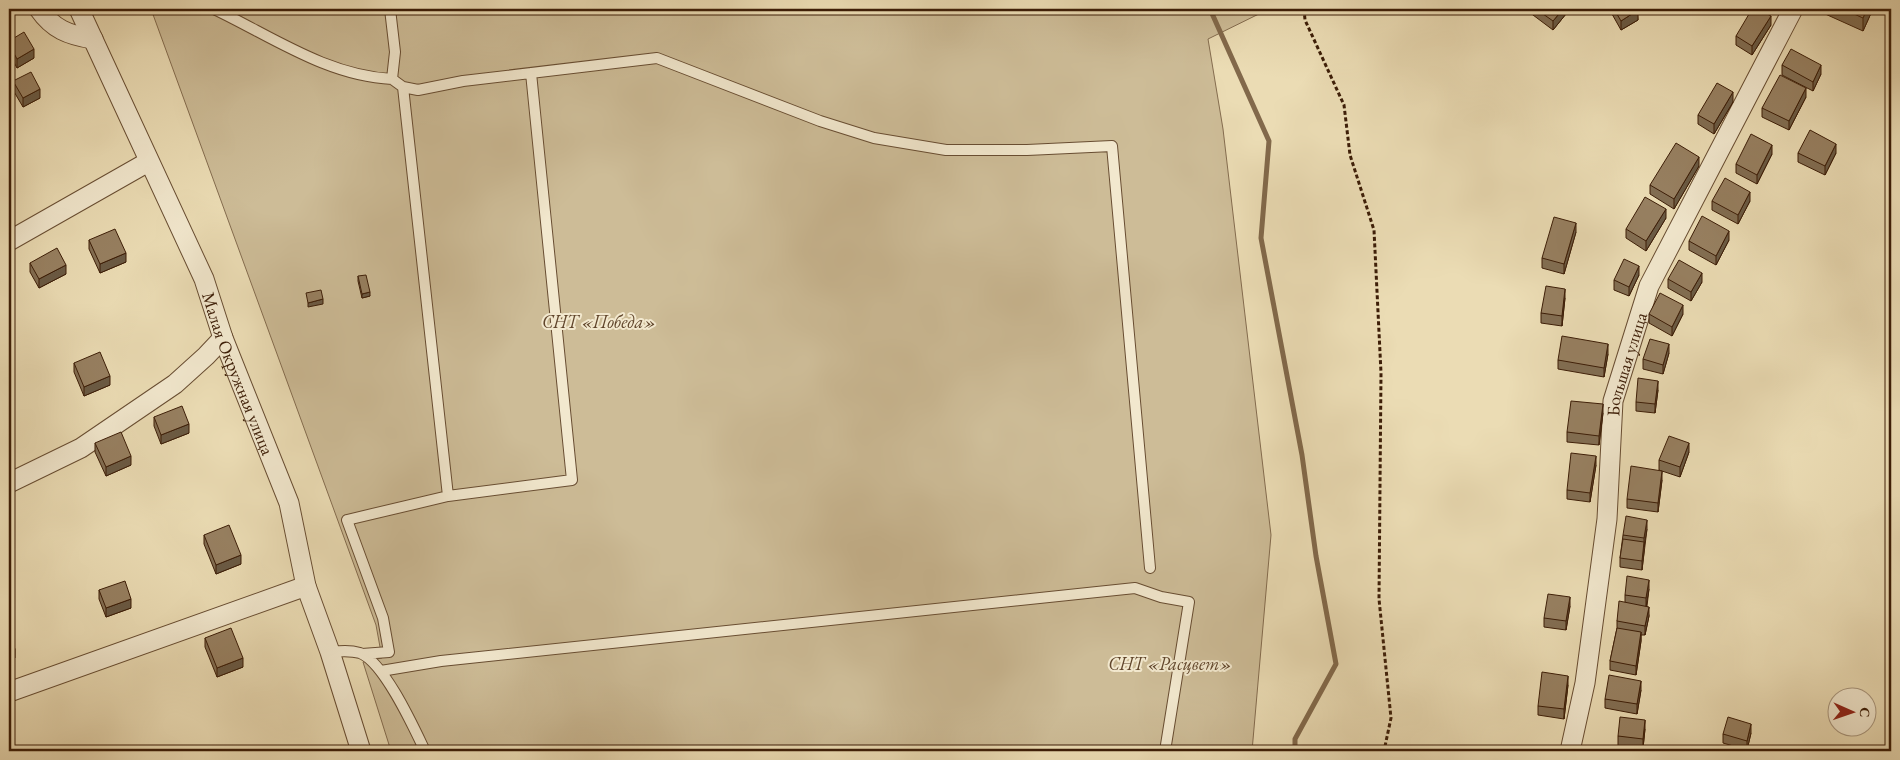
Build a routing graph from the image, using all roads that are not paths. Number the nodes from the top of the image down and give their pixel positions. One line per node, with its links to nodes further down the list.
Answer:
1 (39, 9): 6 (street)
2 (79, 9): 6 (street, Малая Окружная улица)
3 (214, 9): 8 (lane)
4 (390, 9): 8 (lane)
5 (1793, 9): 24 (street, Большая улица)
6 (93, 39): 10 (street, Малая Окружная улица)
7 (531, 73): 9 (lane); 14 (lane); 15 (lane)
8 (392, 79): 9 (lane)
9 (403, 87): 14 (lane)
10 (148, 162): 11 (street); 12 (street, Малая Окружная улица)
11 (9, 241)
12 (223, 338): 13 (street); 16 (street, Малая Окружная улица)
13 (9, 483)
14 (448, 496): 18 (lane)
15 (1150, 568)
16 (306, 586): 17 (street, Малая Окружная улица); 20 (street)
17 (330, 652): 18 (lane); 21 (street, Малая Окружная улица)
18 (362, 654): 19 (lane)
19 (381, 672): 22 (lane); 23 (lane)
20 (9, 692)
21 (361, 751)
22 (425, 751)
23 (1165, 751)
24 (1570, 751)

